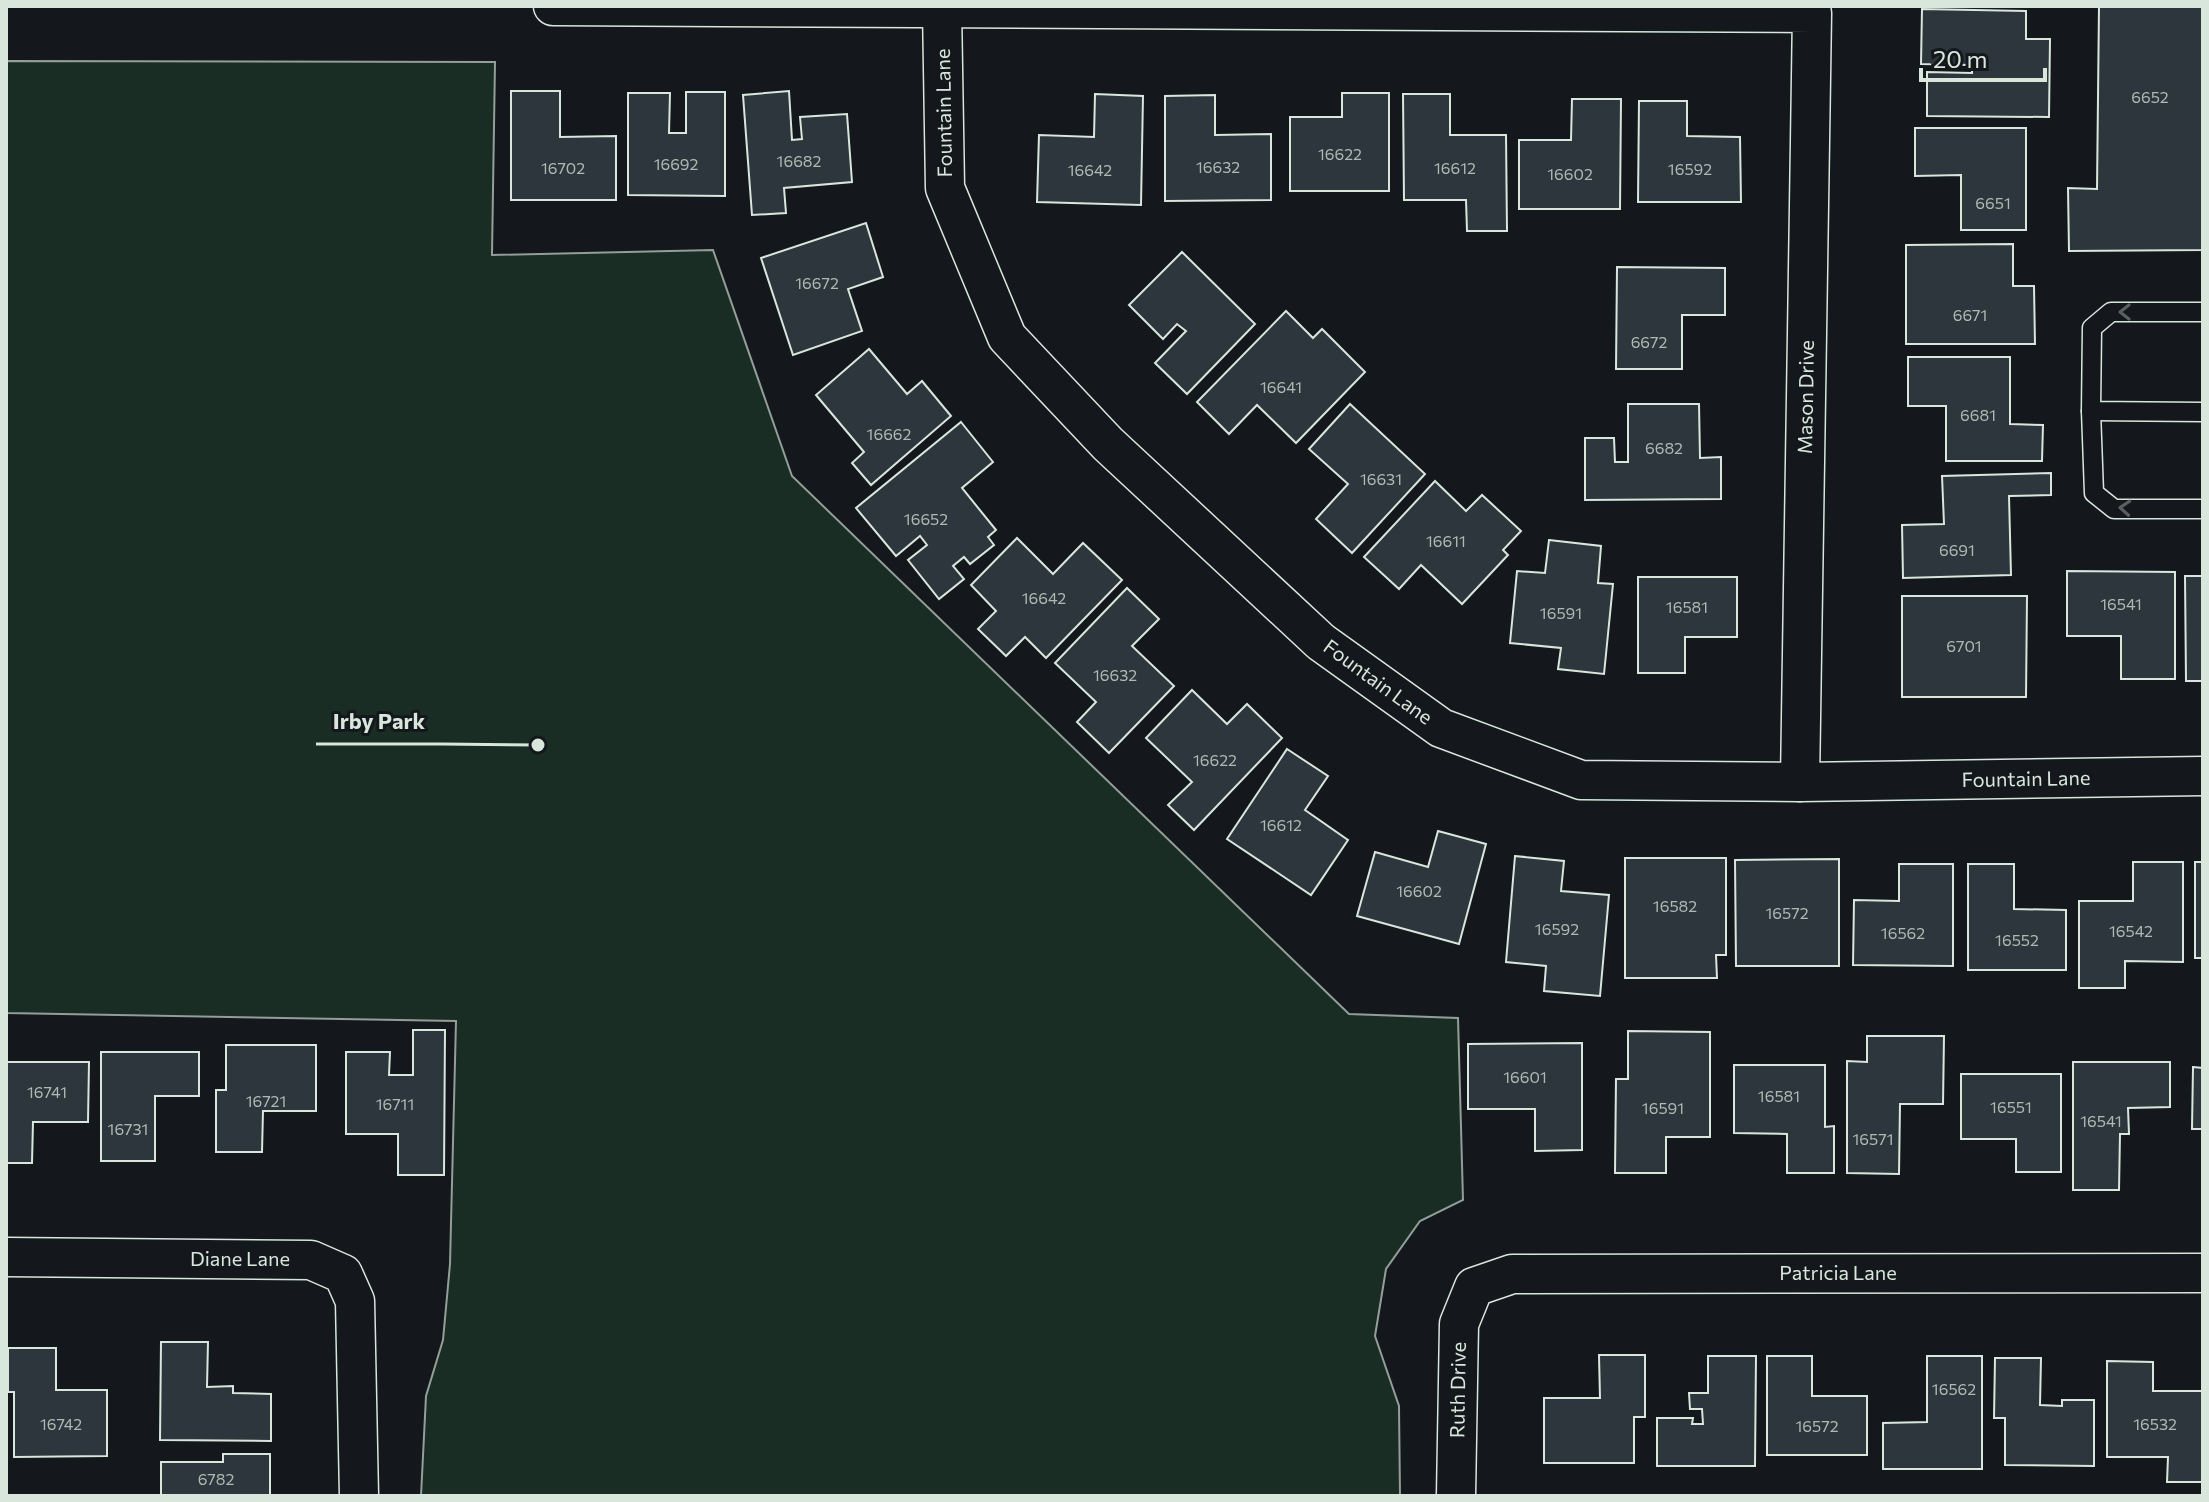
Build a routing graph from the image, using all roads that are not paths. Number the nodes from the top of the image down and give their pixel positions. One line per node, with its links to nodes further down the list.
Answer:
1 (553, 6): 2 (street)
2 (942, 8): 8 (street, Fountain Lane); 8 (street, Mason Drive)
3 (2203, 312): 4 (lane, one-way to 4)
4 (2091, 411): 5 (lane); 6 (lane, one-way to 4)
5 (2203, 412)
6 (2203, 509)
7 (2203, 776): 8 (street, Fountain Lane)
8 (1800, 782)
9 (6, 1257): 12 (street, Diane Lane)
10 (2203, 1273): 11 (street, Patricia Lane)
11 (1474, 1287): 13 (street, Ruth Drive)
12 (359, 1496)
13 (1456, 1496)

